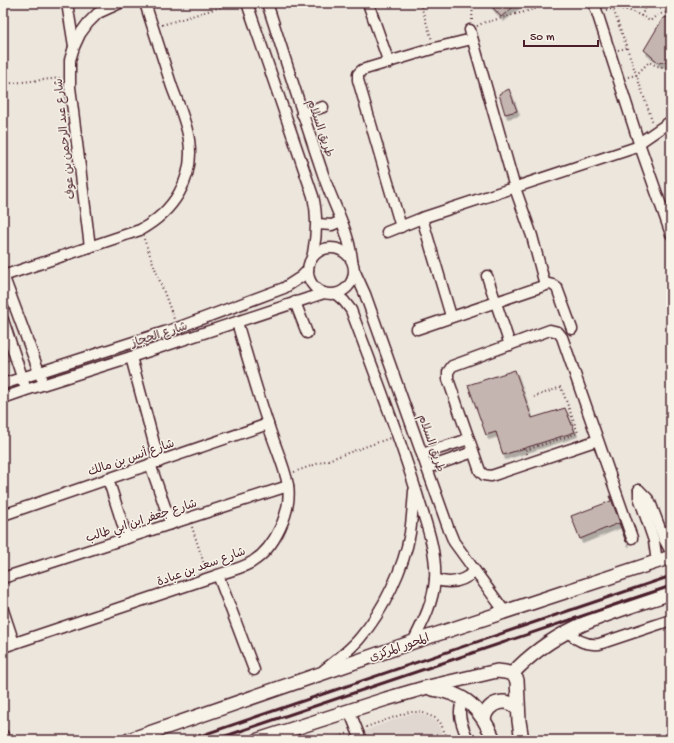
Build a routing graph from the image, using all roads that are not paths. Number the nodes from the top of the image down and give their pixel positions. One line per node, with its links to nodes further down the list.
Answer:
1 (67, 3): 8 (street)
2 (120, 3): 8 (street, شارع عبد الرحمن بن عوف)
3 (145, 3): 21 (street)
4 (247, 3): 17 (street)
5 (267, 3): 11 (street, طريق السلام)
6 (368, 3): 9 (street)
7 (596, 8): 13 (street)
8 (74, 47): 21 (street, شارع عبد الرحمن بن عوف)
9 (388, 63): 14 (street); 18 (street)
10 (324, 107): 11 (street)
11 (302, 114): 16 (street, طريق السلام)
12 (671, 122): 13 (street)
13 (640, 144): 14 (street); 20 (street)
14 (515, 188): 15 (street); 28 (street)
15 (422, 218): 18 (street); 33 (street)
16 (341, 221): 17 (street); 23 (street, طريق السلام)
17 (317, 224): 22 (street)
18 (401, 227): 19 (street)
19 (387, 232)
20 (671, 234)
21 (90, 247): 26 (street)
22 (312, 258): 23 (street); 24 (street)
23 (352, 260): 25 (street)
24 (308, 270): 29 (street); 41 (street, شارع الحجاز)
25 (355, 272): 30 (street); 51 (street, طريق السلام)
26 (3, 276): 41 (street)
27 (487, 276): 32 (street)
28 (546, 285): 32 (street); 37 (street)
29 (324, 293): 30 (street); 31 (street, شارع الحجاز)
30 (336, 294): 56 (street)
31 (295, 302): 35 (street, شارع الحجاز); 38 (street)
32 (496, 302): 33 (street); 39 (street)
33 (451, 316): 36 (street)
34 (3, 320): 42 (street)
35 (237, 322): 40 (street, شارع الحجاز); 47 (street, شارع سعد بن عبادة)
36 (417, 329)
37 (572, 329)
38 (307, 333)
39 (510, 345): 48 (street); 49 (street)
40 (131, 357): 44 (street, شارع الحجاز); 52 (street)
41 (39, 372): 42 (street, شارع الحجاز); 44 (street)
42 (22, 377): 43 (street, شارع الحجاز); 45 (street)
43 (3, 384)
44 (43, 384): 45 (street, شارع الحجاز)
45 (26, 390): 46 (street, شارع الحجاز)
46 (3, 398)
47 (268, 424): 52 (street, شارع أنس بن مالك); 55 (street, شارع سعد بن عبادة)
48 (469, 439): 50 (street); 51 (street)
49 (598, 440): 50 (street); 60 (street)
50 (473, 452): 53 (street)
51 (422, 454): 53 (street, طريق السلام)
52 (155, 463): 54 (street, شارع أنس بن مالك); 58 (street)
53 (427, 468): 64 (street, طريق السلام)
54 (108, 479): 57 (street, شارع أنس بن مالك); 59 (street)
55 (288, 486): 58 (street, شارع جعفر ابن ابي طالب); 65 (street, شارع سعد بن عبادة)
56 (415, 487): 67 (street); 78 (street)
57 (3, 515)
58 (171, 524): 59 (street, شارع جعفر ابن ابي طالب)
59 (126, 538): 66 (street, شارع جعفر ابن ابي طالب)
60 (632, 538)
61 (671, 552): 63 (street)
62 (671, 557): 63 (main road, المحور المركزى)
63 (657, 562): 70 (main road, المحور المركزى)
64 (475, 571): 67 (street); 70 (street, طريق السلام)
65 (214, 577): 74 (street, شارع سعد بن عبادة); 76 (street)
66 (3, 578)
67 (435, 579): 73 (street)
68 (671, 593): 72 (main road)
69 (3, 610): 74 (street)
70 (505, 612): 73 (main road, المحور المركزى)
71 (671, 620): 72 (street)
72 (568, 631): 77 (main road)
73 (413, 642): 78 (main road, المحور المركزى)
74 (14, 643): 75 (street, شارع سعد بن عبادة)
75 (3, 647)
76 (254, 670)
77 (512, 674): 79 (main road); 81 (main road)
78 (314, 677): 86 (main road, المحور المركزى)
79 (424, 688): 80 (main road); 82 (main road)
80 (464, 699): 83 (main road); 89 (street)
81 (518, 709): 83 (main road); 91 (main road)
82 (349, 710): 87 (main road); 88 (street)
83 (484, 718): 90 (main road)
84 (3, 735): 85 (street)
85 (5, 740)
86 (129, 740)
87 (258, 740)
88 (361, 740)
89 (468, 740)
90 (494, 740)
91 (522, 740)

